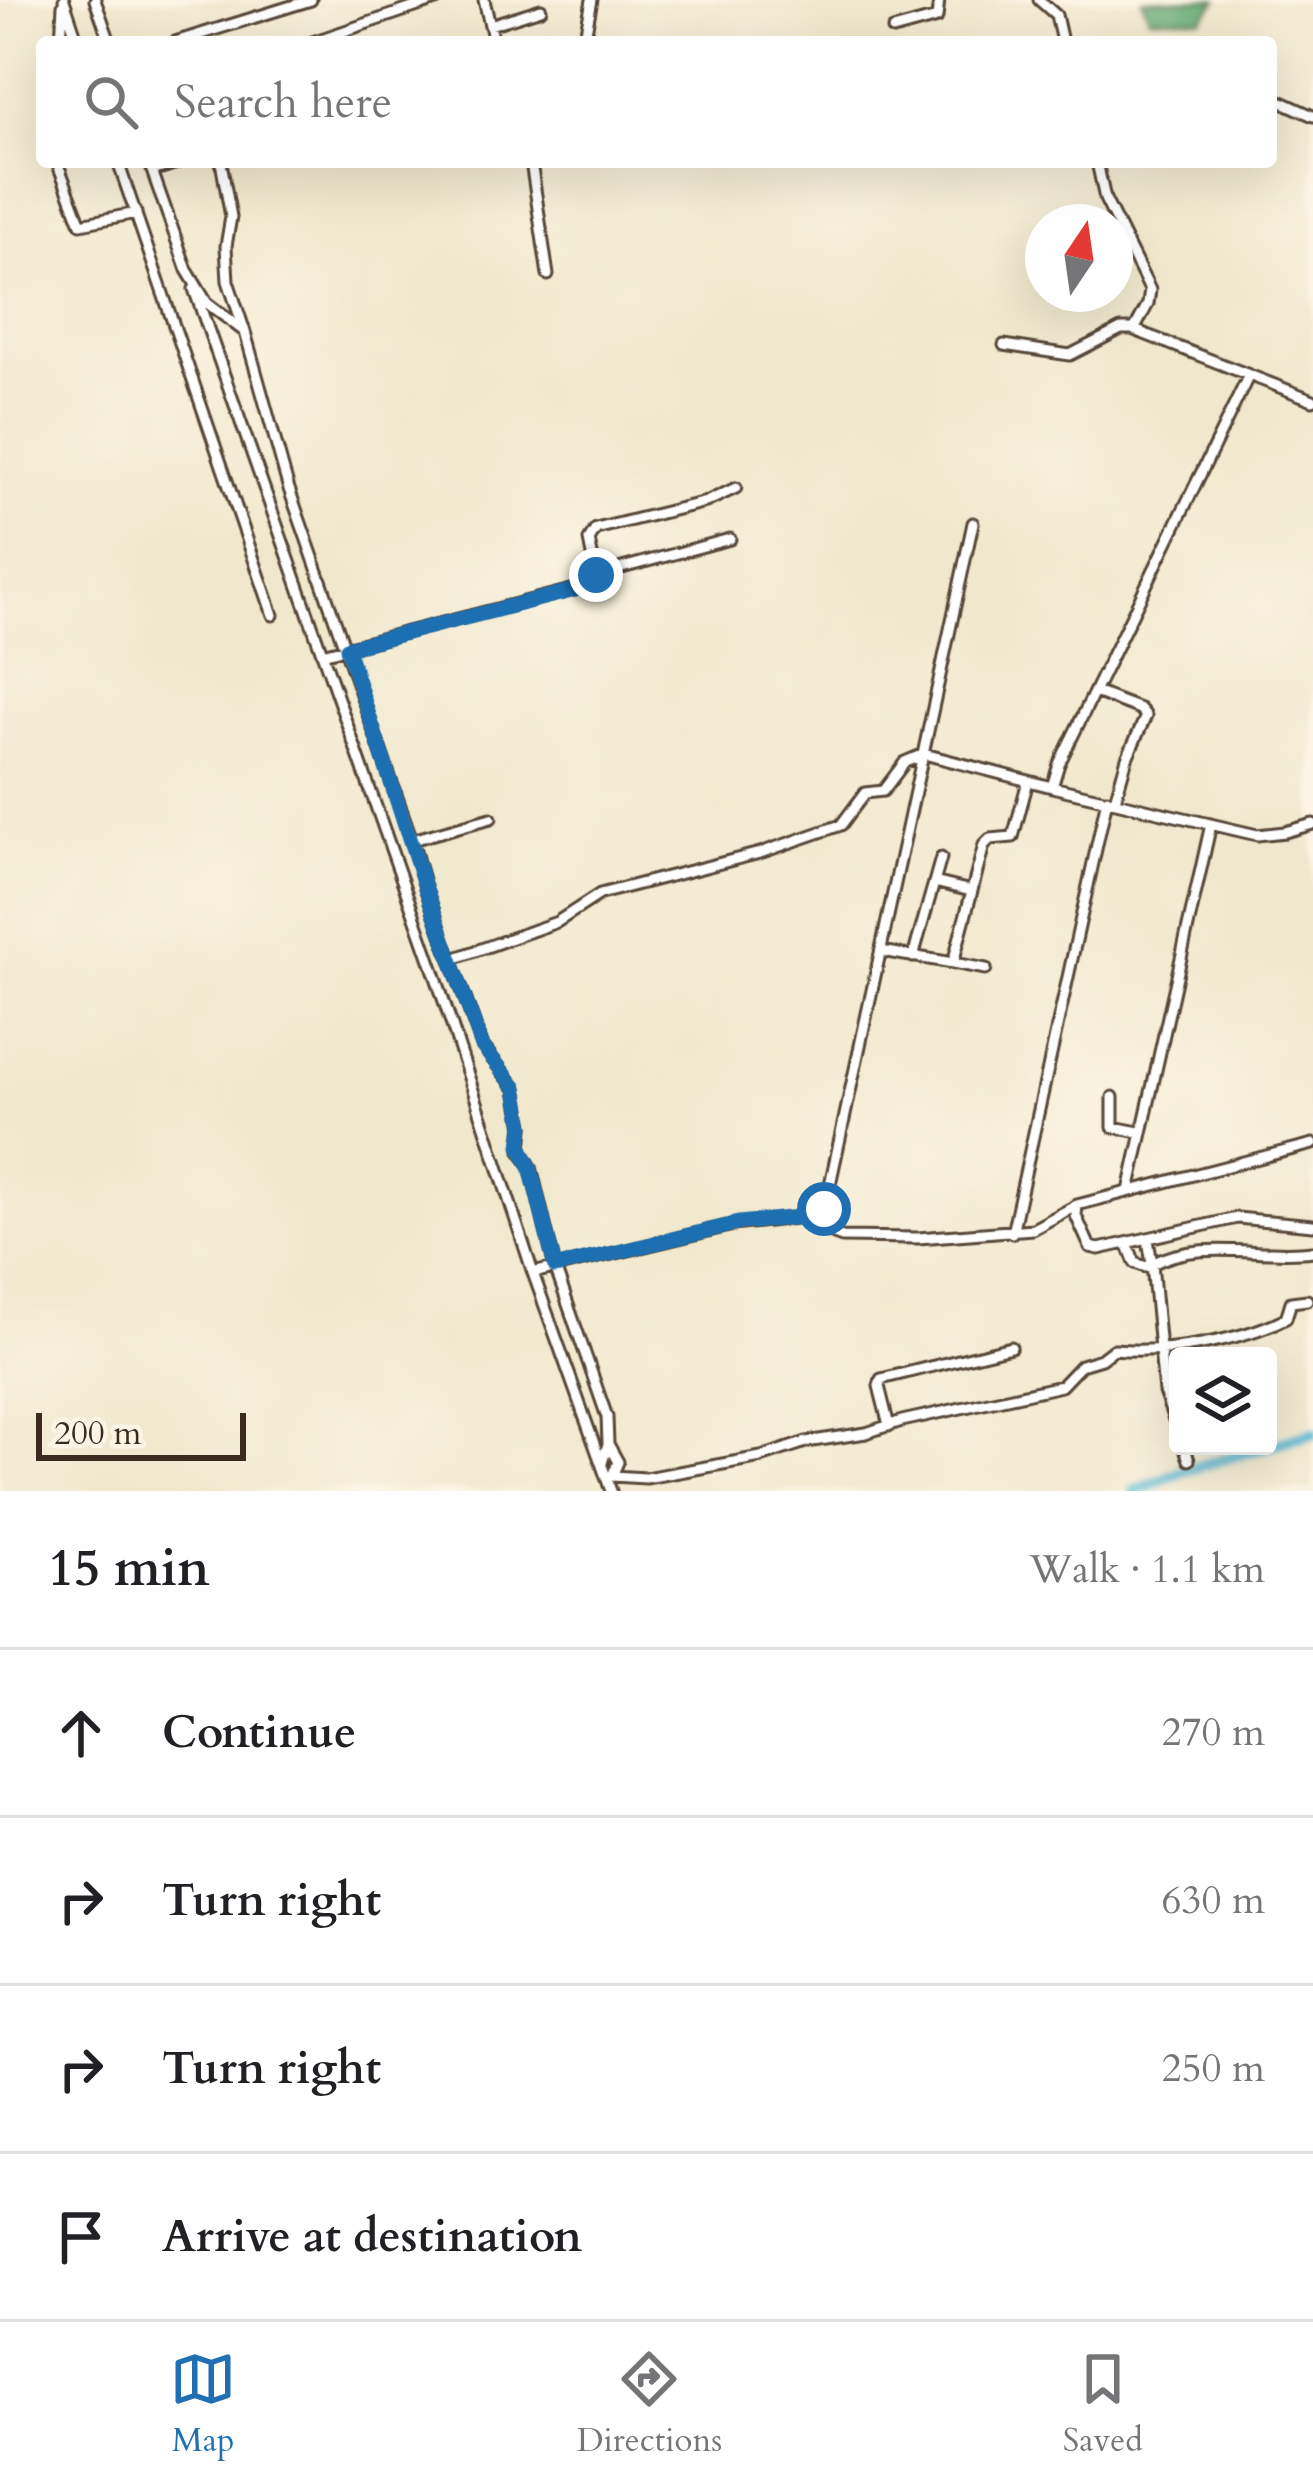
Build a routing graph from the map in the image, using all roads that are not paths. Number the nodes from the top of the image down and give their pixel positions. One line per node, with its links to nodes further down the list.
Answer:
1 (63, 0): 12 (street); 13 (street)
2 (95, 0): 14 (street)
3 (311, 0): 15 (street)
4 (436, 0): 16 (street)
5 (484, 0): 10 (street)
6 (592, 0): 18 (street)
7 (939, 0): 11 (street)
8 (1039, 0): 19 (street)
9 (542, 10): 10 (street)
10 (490, 25): 17 (street)
11 (893, 31)
12 (61, 36)
13 (76, 36)
14 (108, 36)
15 (195, 36)
16 (330, 36)
17 (493, 36)
18 (585, 36)
19 (1061, 36)
20 (1277, 100): 21 (street)
21 (1313, 116)
22 (59, 168): 28 (street)
23 (120, 168): 28 (street)
24 (152, 168): 29 (street)
25 (222, 168): 32 (street)
26 (532, 168): 30 (street)
27 (1098, 168): 31 (street)
28 (136, 213): 42 (street)
29 (187, 270): 32 (street); 39 (street)
30 (548, 275)
31 (1134, 330): 33 (street); 34 (street)
32 (245, 332): 40 (street)
33 (1004, 345)
34 (1249, 375): 35 (street); 45 (street)
35 (1313, 400)
36 (736, 488): 41 (street)
37 (973, 523): 46 (street)
38 (730, 539): 41 (street)
39 (292, 567): 40 (street); 44 (street)
40 (319, 569): 43 (street)
41 (596, 575): 43 (street)
42 (273, 615)
43 (347, 648): 44 (street); 53 (street)
44 (322, 655): 54 (street)
45 (1095, 692): 48 (street); 49 (street)
46 (924, 754): 47 (street); 58 (street); 60 (street)
47 (1028, 781): 48 (street); 57 (street)
48 (1052, 788): 49 (street)
49 (1111, 800): 51 (street); 70 (street)
50 (491, 818): 53 (street)
51 (1211, 824): 52 (street); 64 (street)
52 (1313, 824)
53 (411, 836): 54 (street); 60 (street)
54 (385, 838): 77 (street)
55 (941, 858): 56 (street)
56 (934, 883): 57 (street); 59 (street)
57 (971, 890): 61 (street)
58 (881, 951): 59 (street); 68 (street)
59 (913, 957): 61 (street)
60 (453, 959): 75 (street)
61 (953, 963): 62 (street)
62 (986, 968)
63 (1113, 1097): 64 (street)
64 (1139, 1132): 66 (street)
65 (1313, 1144): 66 (street)
66 (1129, 1191): 67 (street)
67 (1077, 1210): 70 (street); 72 (street)
68 (823, 1215): 70 (street); 75 (street)
69 (1313, 1225): 71 (street)
70 (1012, 1233)
71 (1148, 1239): 72 (street); 74 (street)
72 (1127, 1243): 76 (street)
73 (1313, 1251): 74 (street)
74 (1152, 1264): 76 (street); 78 (street)
75 (555, 1267): 77 (street); 84 (street)
76 (1140, 1268): 78 (street)
77 (533, 1273): 87 (street)
78 (1153, 1283): 81 (street)
79 (1306, 1300): 81 (street)
80 (1011, 1347): 83 (street)
81 (1160, 1349): 82 (street); 83 (street)
82 (1169, 1408)
83 (889, 1426): 88 (street)
84 (608, 1444): 87 (street); 88 (street)
85 (1187, 1455): 86 (street)
86 (1189, 1460)
87 (602, 1463): 88 (street)
88 (609, 1477): 89 (street)
89 (611, 1491)

